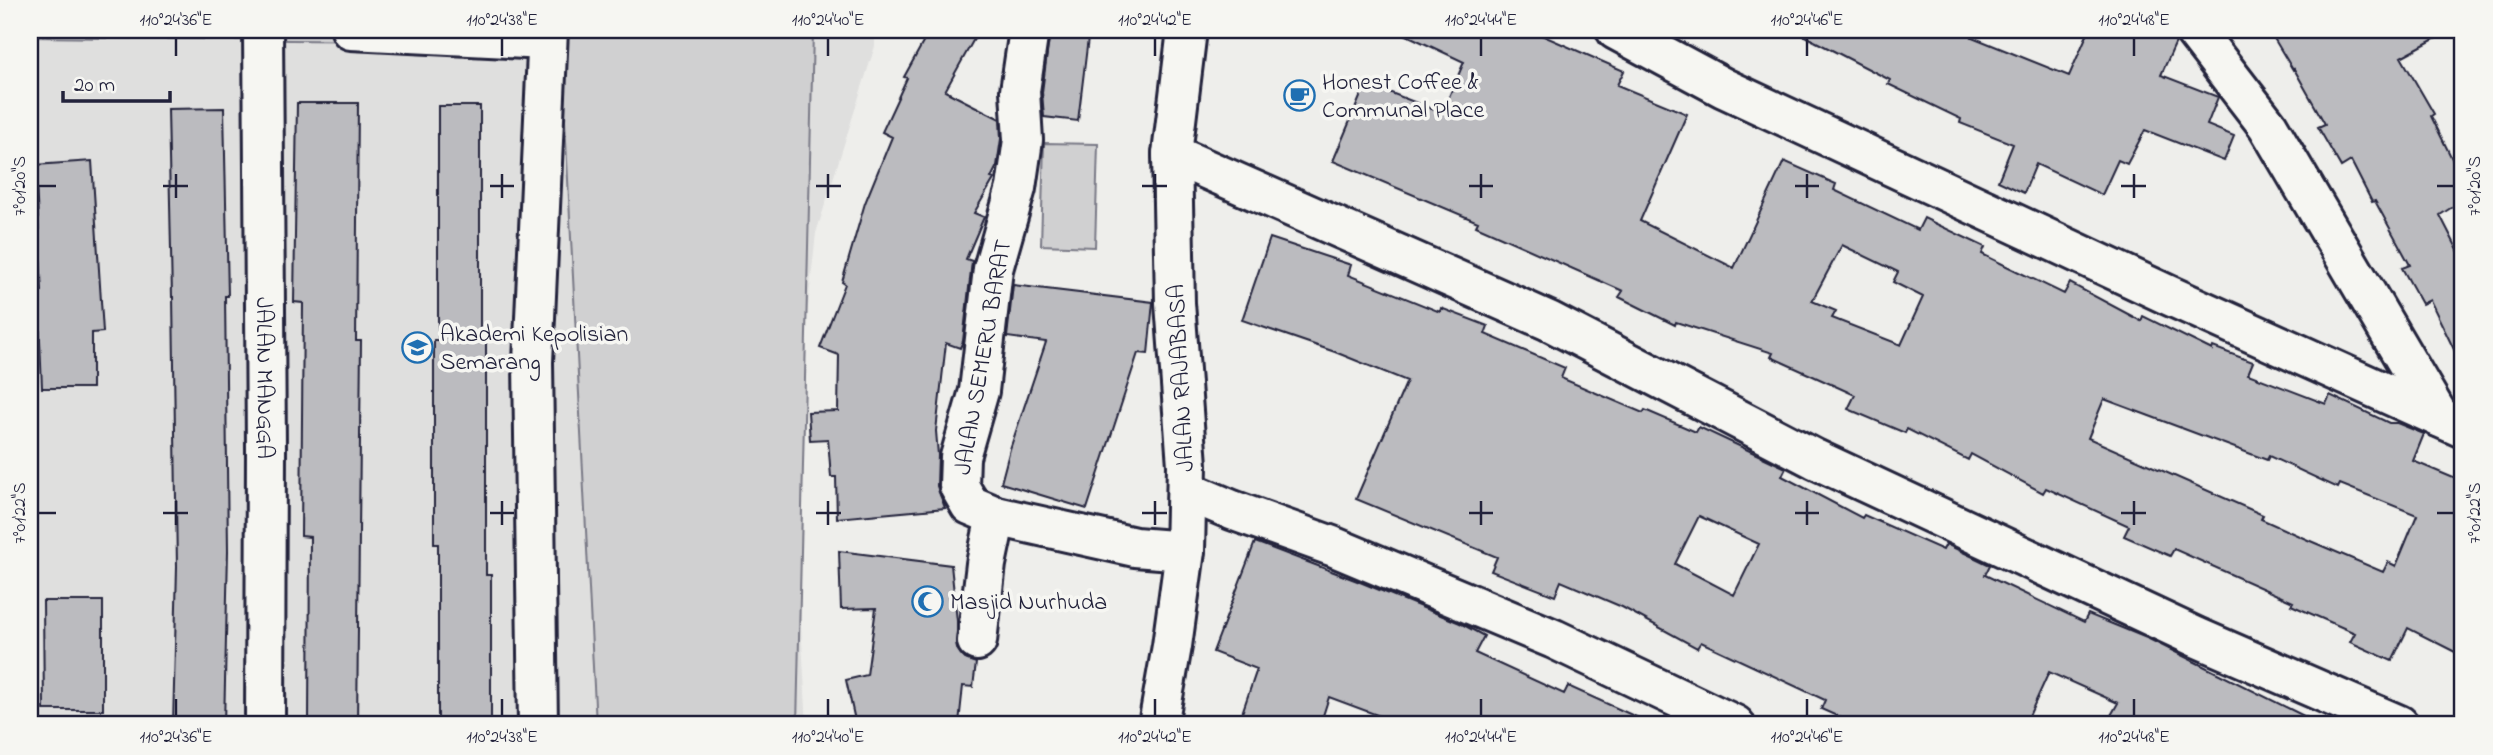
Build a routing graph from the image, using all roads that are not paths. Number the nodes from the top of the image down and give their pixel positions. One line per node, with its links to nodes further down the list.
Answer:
1 (263, 30): 14 (street, JALAN MANGGA)
2 (351, 30): 7 (street)
3 (1028, 30): 11 (street, JALAN SEMERU BARAT)
4 (1187, 30): 8 (street, JALAN RAJABASA)
5 (1616, 30): 9 (street)
6 (2194, 30): 9 (street)
7 (547, 35): 15 (street)
8 (1172, 154): 10 (street, JALAN RAJABASA); 18 (street)
9 (2451, 423)
10 (1186, 491): 12 (street, JALAN RAJABASA); 17 (street)
11 (996, 516): 12 (street, JALAN SEMERU BARAT); 13 (street)
12 (1185, 551): 16 (street, JALAN RAJABASA)
13 (977, 641)
14 (265, 725)
15 (538, 725)
16 (1158, 725)
17 (1735, 725)
18 (2399, 725)

